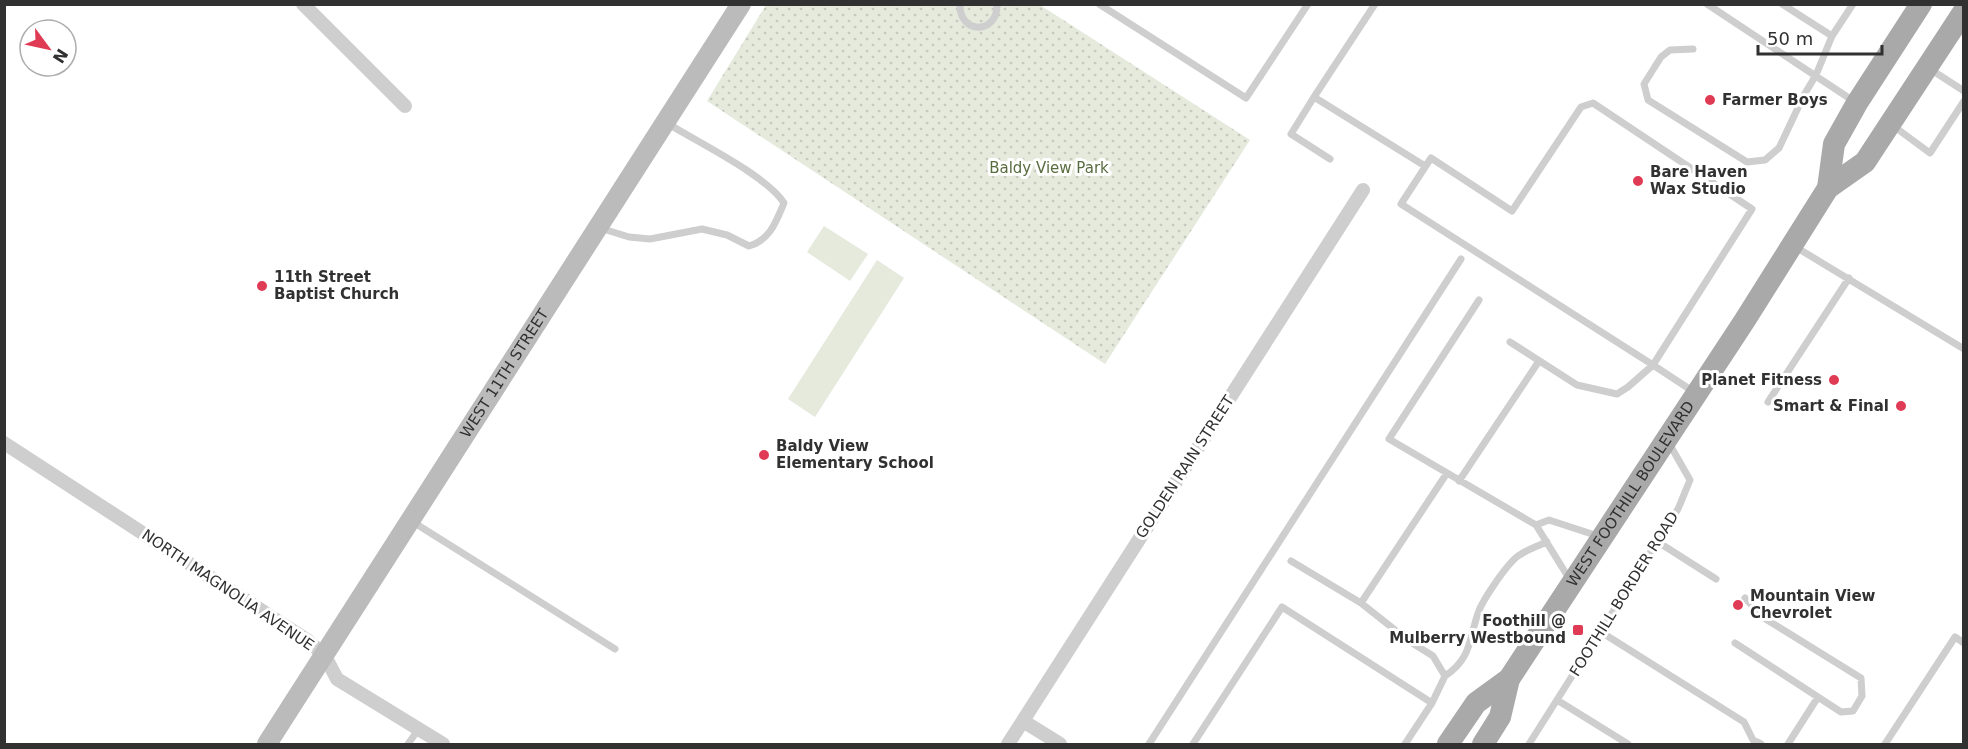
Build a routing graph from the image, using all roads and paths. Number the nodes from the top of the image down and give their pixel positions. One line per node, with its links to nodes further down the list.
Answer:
1 (303, 4): 21 (street)
2 (741, 4): 22 (street, WEST 11TH STREET)
3 (960, 4): 4 (lane)
4 (997, 4)
5 (1099, 4): 6 (lane)
6 (1308, 4)
7 (1375, 4): 18 (lane)
8 (1707, 4): 16 (lane)
9 (1782, 4): 13 (lane)
10 (1853, 4): 13 (lane)
11 (1921, 4): 20 (main road, WEST FOOTHILL BOULEVARD)
12 (1964, 11): 15 (main road, WEST FOOTHILL BOULEVARD)
13 (1832, 36): 16 (lane)
14 (1693, 49): 16 (lane)
15 (1927, 67): 17 (lane); 23 (main road, WEST FOOTHILL BOULEVARD)
16 (1816, 75): 20 (lane)
17 (1964, 91)
18 (1314, 96): 24 (lane); 25 (lane)
19 (1964, 101): 23 (lane)
20 (1857, 103): 26 (main road, WEST FOOTHILL BOULEVARD)
21 (405, 105)
22 (666, 122): 28 (street, WEST 11TH STREET); 28 (lane)
23 (1890, 124): 26 (main road, WEST FOOTHILL BOULEVARD)
24 (1330, 159)
25 (1425, 166): 36 (lane); 36 (lane)
26 (1828, 188): 29 (main road, WEST FOOTHILL BOULEVARD)
27 (1363, 190): 63 (street, GOLDEN RAIN STREET)
28 (598, 228): 43 (street, WEST 11TH STREET)
29 (1792, 245): 31 (lane); 37 (main road, WEST FOOTHILL BOULEVARD)
30 (1461, 259): 70 (lane)
31 (1849, 278): 34 (lane); 38 (lane)
32 (1479, 300): 41 (lane)
33 (1510, 342): 35 (lane)
34 (1964, 349)
35 (1539, 361): 36 (lane); 42 (lane)
36 (1653, 365): 37 (lane)
37 (1696, 394): 39 (main road, WEST FOOTHILL BOULEVARD)
38 (1768, 402)
39 (1667, 440): 45 (main road, WEST FOOTHILL BOULEVARD); 47 (lane, FOOTHILL BORDER ROAD)
40 (4, 443): 57 (street, NORTH MAGNOLIA AVENUE)
41 (1447, 473): 42 (lane); 52 (lane)
42 (1460, 481): 44 (lane)
43 (411, 520): 56 (lane); 57 (street, WEST 11TH STREET)
44 (1536, 525): 45 (lane); 46 (lane)
45 (1603, 538): 50 (main road, WEST FOOTHILL BOULEVARD)
46 (1547, 542): 50 (lane); 58 (lane)
47 (1658, 542): 49 (lane); 53 (lane, FOOTHILL BORDER ROAD)
48 (1292, 561): 52 (lane)
49 (1716, 579)
50 (1573, 584): 59 (main road, WEST FOOTHILL BOULEVARD)
51 (1745, 598): 60 (lane)
52 (1361, 603): 58 (lane)
53 (1600, 632): 61 (lane, FOOTHILL BORDER ROAD); 77 (lane)
54 (1964, 642): 79 (lane)
55 (1735, 643): 60 (lane)
56 (615, 649)
57 (325, 656): 64 (street, NORTH MAGNOLIA AVENUE); 65 (street, WEST 11TH STREET)
58 (1445, 676): 62 (lane)
59 (1509, 679): 73 (main road, WEST FOOTHILL BOULEVARD); 74 (main road, WEST FOOTHILL BOULEVARD)
60 (1818, 697): 78 (lane)
61 (1557, 700): 75 (lane, FOOTHILL BORDER ROAD); 76 (lane)
62 (1432, 703): 71 (lane); 72 (lane)
63 (1023, 721): 68 (street, GOLDEN RAIN STREET); 69 (street)
64 (418, 730): 66 (lane); 67 (street, NORTH MAGNOLIA AVENUE)
65 (267, 744)
66 (408, 744)
67 (443, 744)
68 (1008, 744)
69 (1059, 744)
70 (1149, 744)
71 (1193, 744)
72 (1405, 744)
73 (1448, 744)
74 (1483, 744)
75 (1529, 744)
76 (1629, 744)
77 (1761, 744)
78 (1788, 744)
79 (1885, 744)

